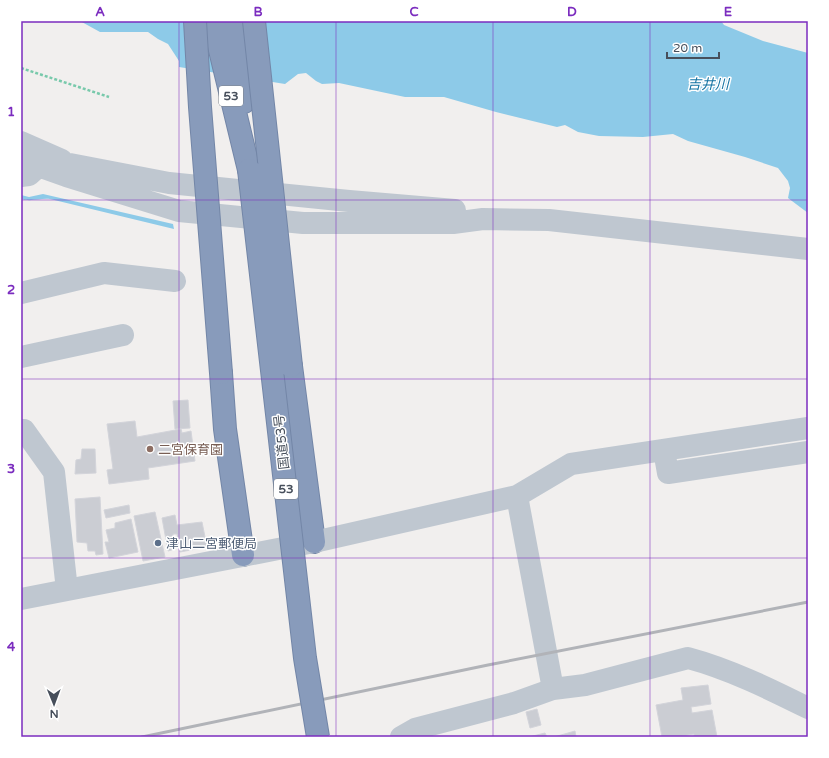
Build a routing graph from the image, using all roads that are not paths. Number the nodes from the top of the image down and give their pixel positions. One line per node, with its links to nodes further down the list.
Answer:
1 (195, 21): 21 (highway, bridge)
2 (216, 21): 8 (highway, 国道53号 / 53)
3 (238, 21): 8 (highway, 国道53号 / 53)
4 (254, 21): 20 (highway, bridge)
5 (21, 142): 6 (street)
6 (70, 164): 7 (street); 9 (street)
7 (27, 167): 9 (street)
8 (250, 170): 26 (highway, 国道53号 / 53, bridge)
9 (483, 219): 10 (street)
10 (808, 248)
11 (175, 281): 12 (street)
12 (21, 293)
13 (123, 335): 14 (street)
14 (21, 357)
15 (808, 428): 17 (street)
16 (21, 430): 22 (street)
17 (664, 450): 18 (street); 19 (street)
18 (808, 452)
19 (518, 496): 20 (street); 24 (street)
20 (314, 542): 21 (street)
21 (243, 555): 22 (street)
22 (67, 590): 23 (street)
23 (21, 599)
24 (553, 689): 25 (street); 27 (street)
25 (808, 708)
26 (318, 737)
27 (401, 737)

